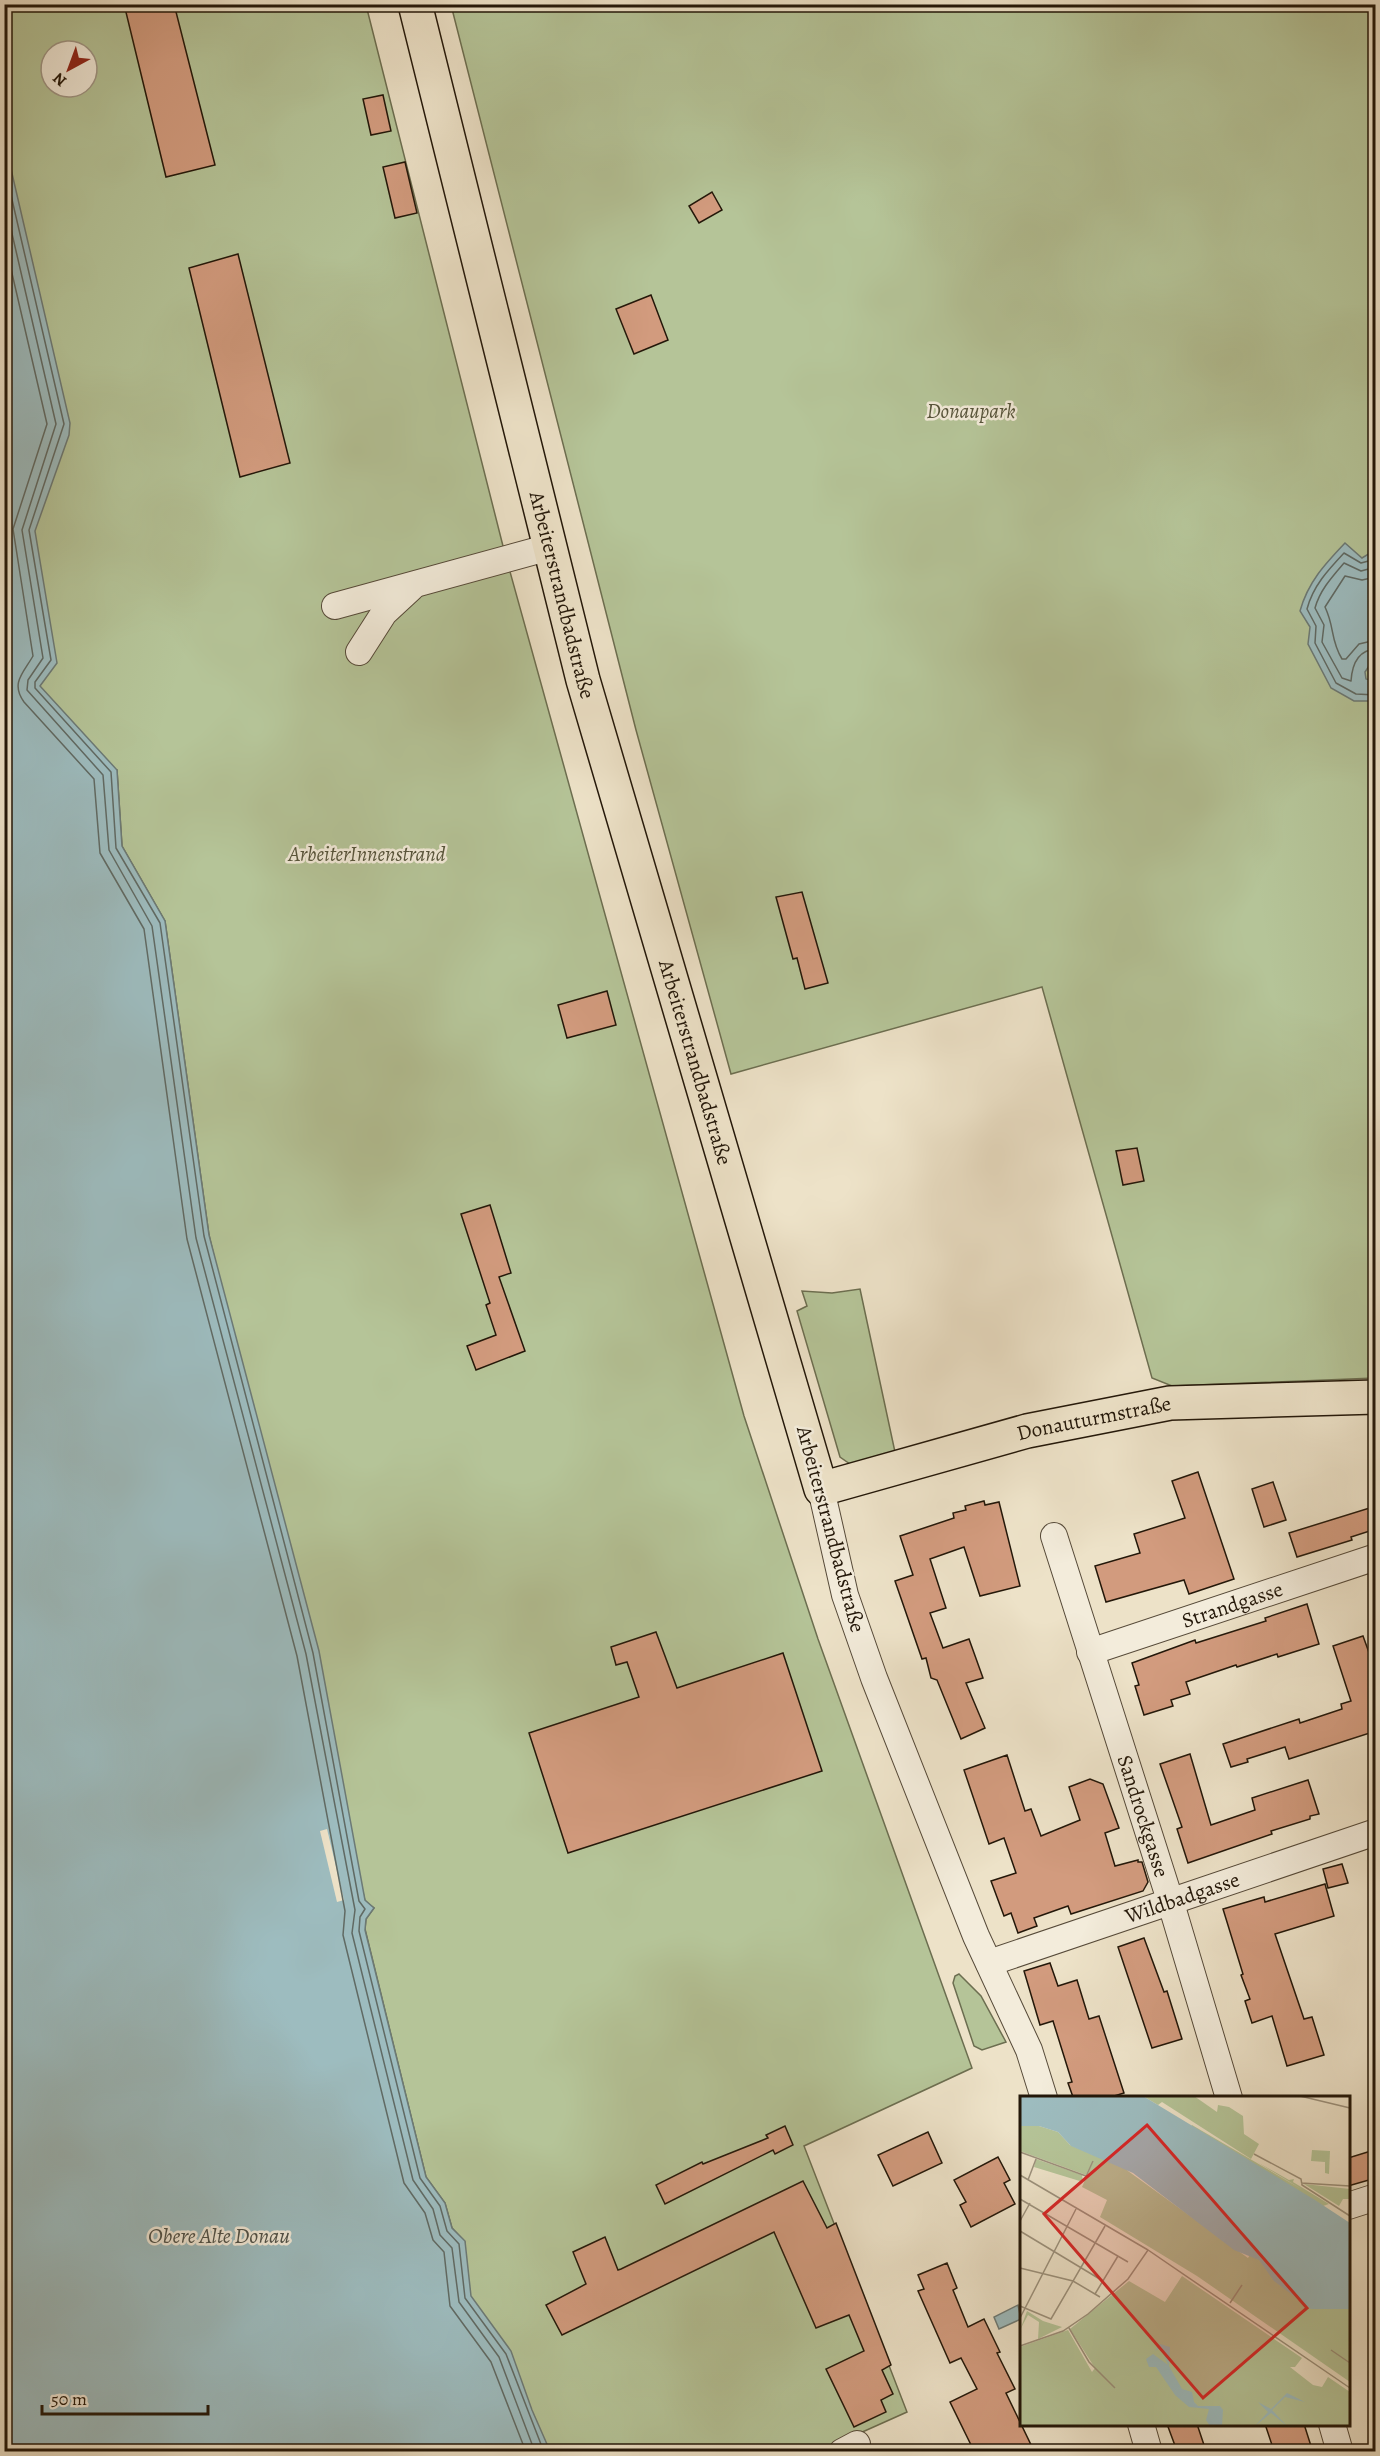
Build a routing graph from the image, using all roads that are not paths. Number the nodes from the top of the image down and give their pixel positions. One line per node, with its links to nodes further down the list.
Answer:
1 (415, 4): 2 (main road, Arbeiterstrandbadstraße)
2 (550, 548): 3 (street); 7 (main road, Arbeiterstrandbadstraße)
3 (414, 586): 4 (street); 5 (street)
4 (335, 606)
5 (359, 651)
6 (1376, 1397): 7 (main road, Donauturmstraße)
7 (821, 1489): 13 (street, Arbeiterstrandbadstraße)
8 (1054, 1536): 10 (street, Sandrockgasse)
9 (1374, 1563): 10 (street, Strandgasse)
10 (1090, 1652): 12 (street, Sandrockgasse)
11 (1376, 1832): 12 (street, Wildbadgasse)
12 (1170, 1900): 13 (street, Wildbadgasse); 15 (street, Sandrockgasse)
13 (989, 1963): 14 (street, Arbeiterstrandbadstraße)
14 (1044, 2096)
15 (1229, 2096)
16 (1376, 2197): 17 (street)
17 (1350, 2205)
18 (1142, 2426): 20 (street)
19 (1333, 2426): 21 (street)
20 (1149, 2451)
21 (1340, 2451)

